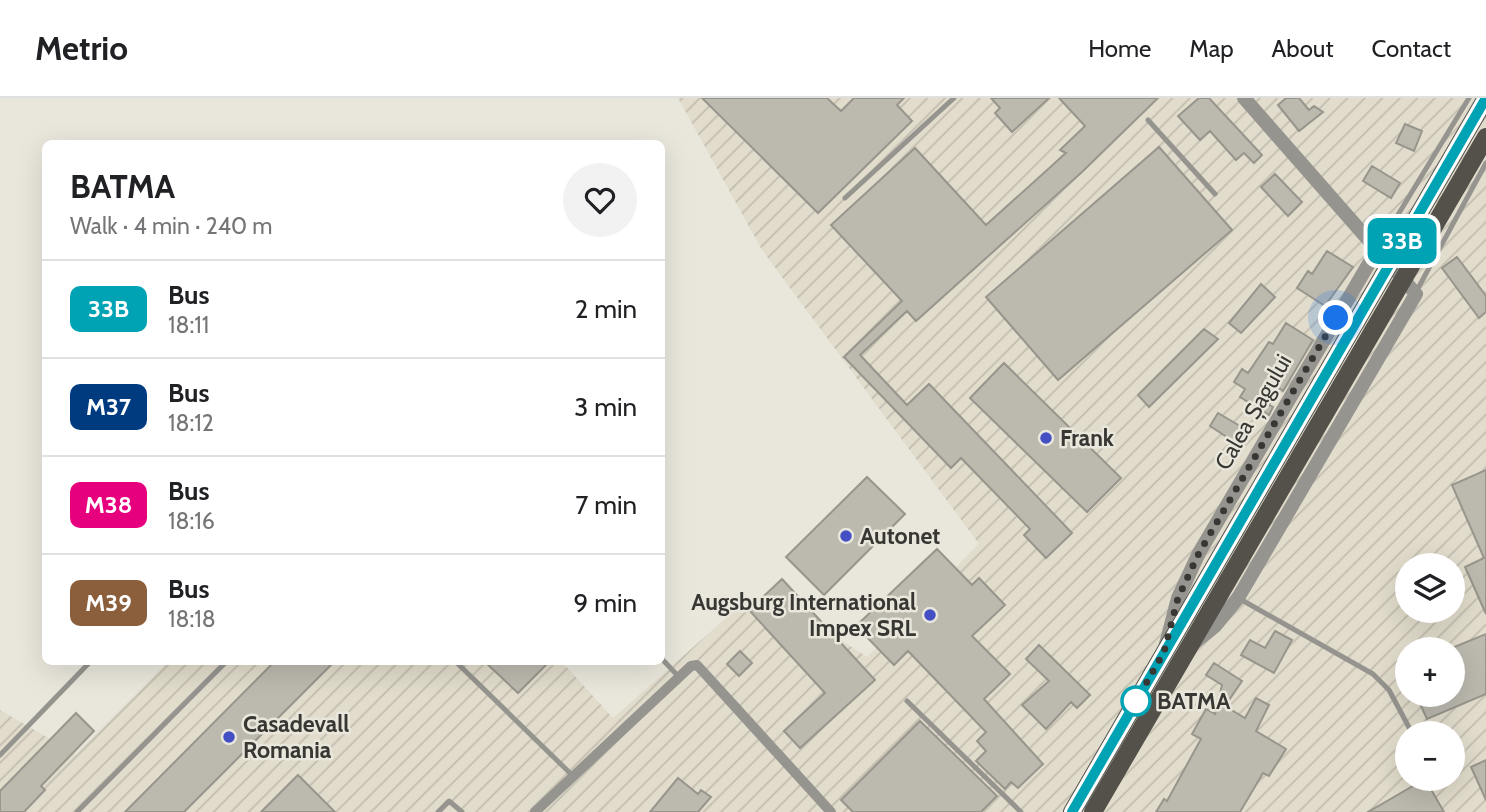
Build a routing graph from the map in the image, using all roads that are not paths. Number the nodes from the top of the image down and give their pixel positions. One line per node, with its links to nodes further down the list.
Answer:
1 (954, 98): 9 (lane)
2 (1244, 98): 10 (street)
3 (1469, 98): 10 (lane, Calea Șagului)
4 (1486, 98): 14 (main road, Calea Șagului)
5 (1148, 120): 8 (lane)
6 (1486, 138): 13 (main road)
7 (1486, 163): 11 (lane)
8 (1215, 194)
9 (845, 198)
10 (1378, 248): 11 (street); 14 (street, Calea Șagului)
11 (1416, 294): 12 (street)
12 (1238, 598): 13 (street); 21 (lane)
13 (1190, 646): 31 (main road)
14 (1164, 652): 30 (main road, Calea Șagului)
15 (665, 662): 19 (lane)
16 (87, 665): 22 (lane)
17 (223, 665): 24 (lane)
18 (459, 665): 23 (lane)
19 (679, 677): 23 (street); 28 (street)
20 (907, 701): 29 (lane)
21 (1406, 721)
22 (0, 755)
23 (572, 775): 27 (street)
24 (77, 812)
25 (438, 812): 26 (lane)
26 (462, 812)
27 (535, 812)
28 (831, 812)
29 (1021, 812)
30 (1072, 812)
31 (1093, 812)

